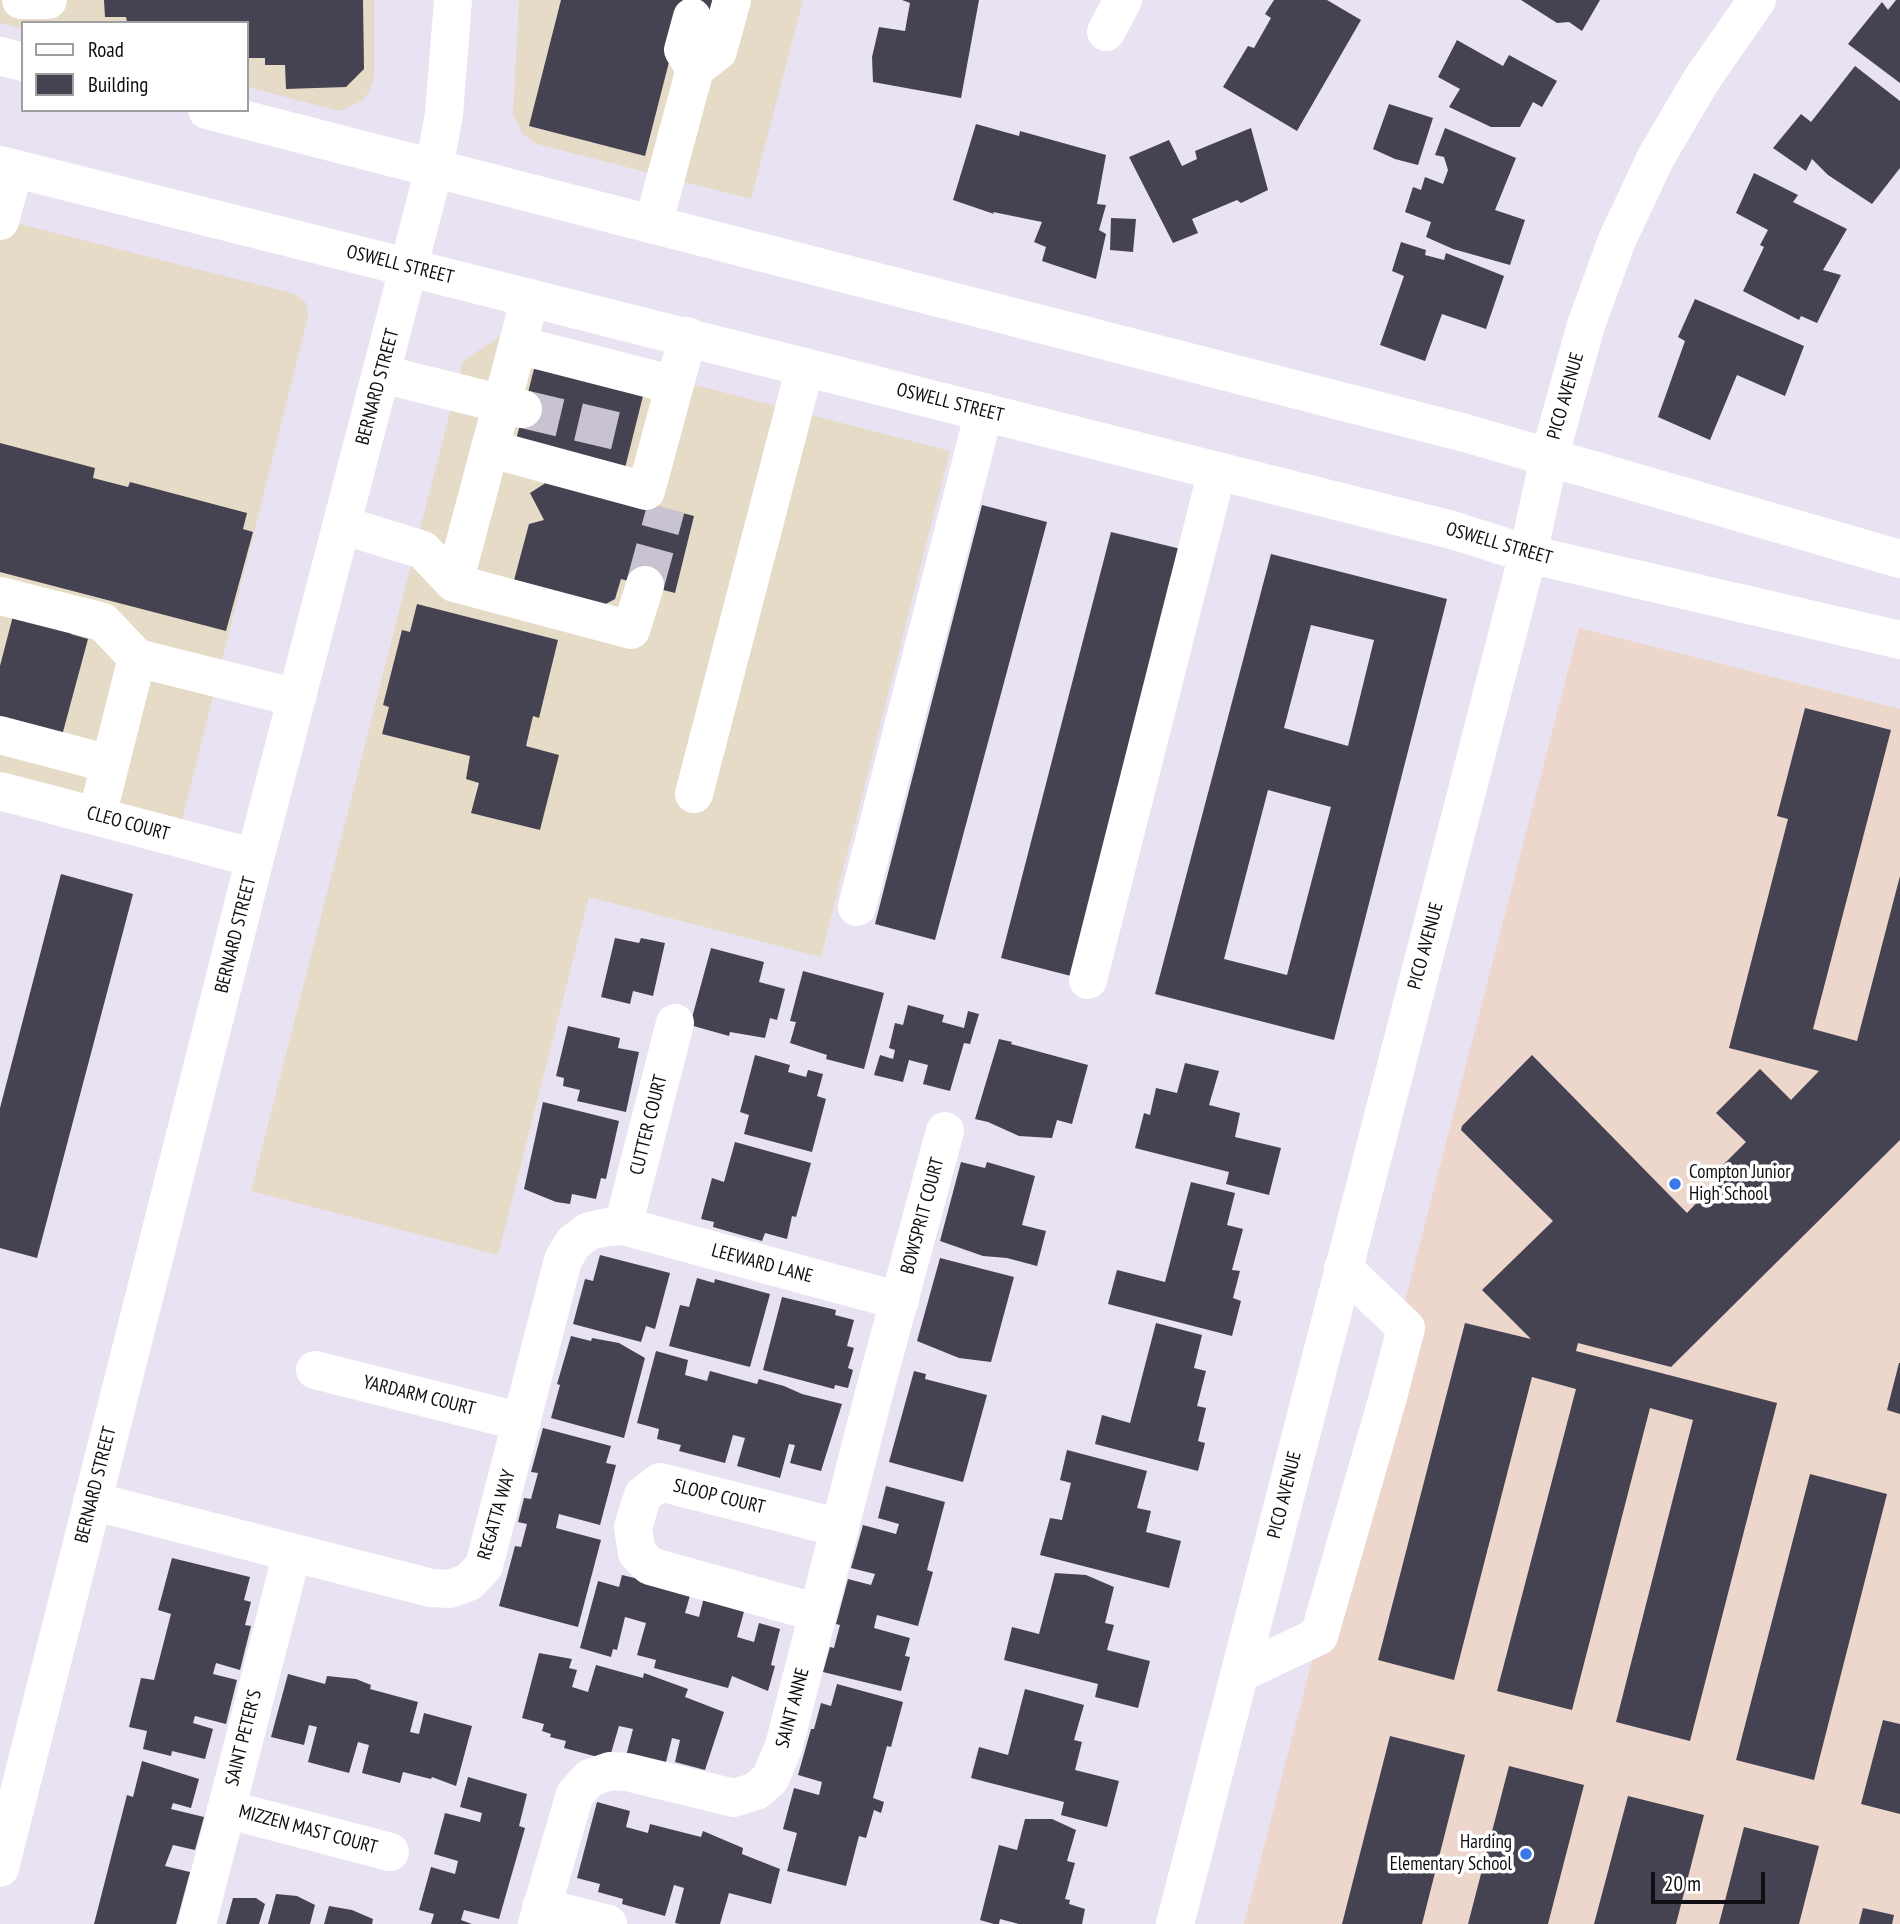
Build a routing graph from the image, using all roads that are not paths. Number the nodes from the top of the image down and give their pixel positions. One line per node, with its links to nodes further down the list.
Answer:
1 (21, 0): 2 (street)
2 (48, 0)
3 (453, 0): 12 (street, BERNARD STREET)
4 (732, 0): 9 (street)
5 (1757, 0): 26 (street, PICO AVENUE)
6 (692, 18): 9 (street)
7 (0, 56): 8 (street)
8 (21, 61)
9 (695, 69): 14 (street)
10 (215, 112): 12 (street)
11 (7, 167): 13 (street); 15 (street, OSWELL STREET)
12 (434, 169): 14 (street); 15 (street, BERNARD STREET)
13 (0, 221)
14 (653, 225): 26 (street)
15 (410, 268): 16 (street, OSWELL STREET); 20 (street, BERNARD STREET)
16 (530, 298): 17 (street, OSWELL STREET); 18 (street)
17 (688, 336): 19 (street, OSWELL STREET); 21 (street)
18 (518, 345): 21 (street); 22 (street)
19 (806, 367): 23 (street, OSWELL STREET); 41 (street)
20 (382, 374): 22 (street); 29 (street, BERNARD STREET)
21 (674, 385): 24 (street)
22 (513, 406): 25 (street)
23 (984, 412): 27 (street, OSWELL STREET); 44 (street)
24 (646, 438): 25 (street); 28 (street)
25 (491, 449): 32 (street)
26 (1549, 458): 30 (street, PICO AVENUE); 31 (street)
27 (1217, 471): 30 (street, OSWELL STREET); 45 (street)
28 (666, 508)
29 (342, 524): 32 (street); 37 (street, BERNARD STREET)
30 (1528, 554): 35 (street, OSWELL STREET); 49 (street, PICO AVENUE)
31 (1900, 559)
32 (454, 583): 33 (street)
33 (645, 585)
34 (0, 596): 36 (street)
35 (1900, 640)
36 (137, 658): 37 (street); 39 (street)
37 (297, 698): 43 (street, BERNARD STREET)
38 (0, 735): 39 (street)
39 (110, 764): 42 (street)
40 (0, 791): 42 (street, CLEO COURT)
41 (694, 794)
42 (97, 816): 43 (street, CLEO COURT)
43 (255, 858): 53 (street, BERNARD STREET)
44 (857, 906)
45 (1088, 980)
46 (675, 1023): 48 (street, CUTTER COURT)
47 (945, 1131): 50 (street, BOWSPRIT COURT)
48 (623, 1226): 50 (street, LEEWARD LANE); 52 (street, REGATTA WAY)
49 (1343, 1268): 57 (street, PICO AVENUE); 57 (street)
50 (900, 1301): 54 (street, SAINT ANNE)
51 (315, 1370): 52 (street, YARDARM COURT)
52 (522, 1422): 55 (street, REGATTA WAY)
53 (92, 1501): 55 (street, REGATTA WAY); 60 (street, BERNARD STREET)
54 (840, 1528): 56 (street, SAINT ANNE); 56 (street, SLOOP COURT)
55 (292, 1553): 58 (street, SAINT PETER'S)
56 (818, 1614): 61 (street, SAINT ANNE)
57 (1240, 1673): 64 (street, PICO AVENUE)
58 (226, 1809): 59 (street, MIZZEN MAST COURT); 62 (street, SAINT PETER'S)
59 (390, 1852)
60 (0, 1868)
61 (539, 1915): 63 (street)
62 (197, 1924)
63 (608, 1924)
64 (1175, 1924)

